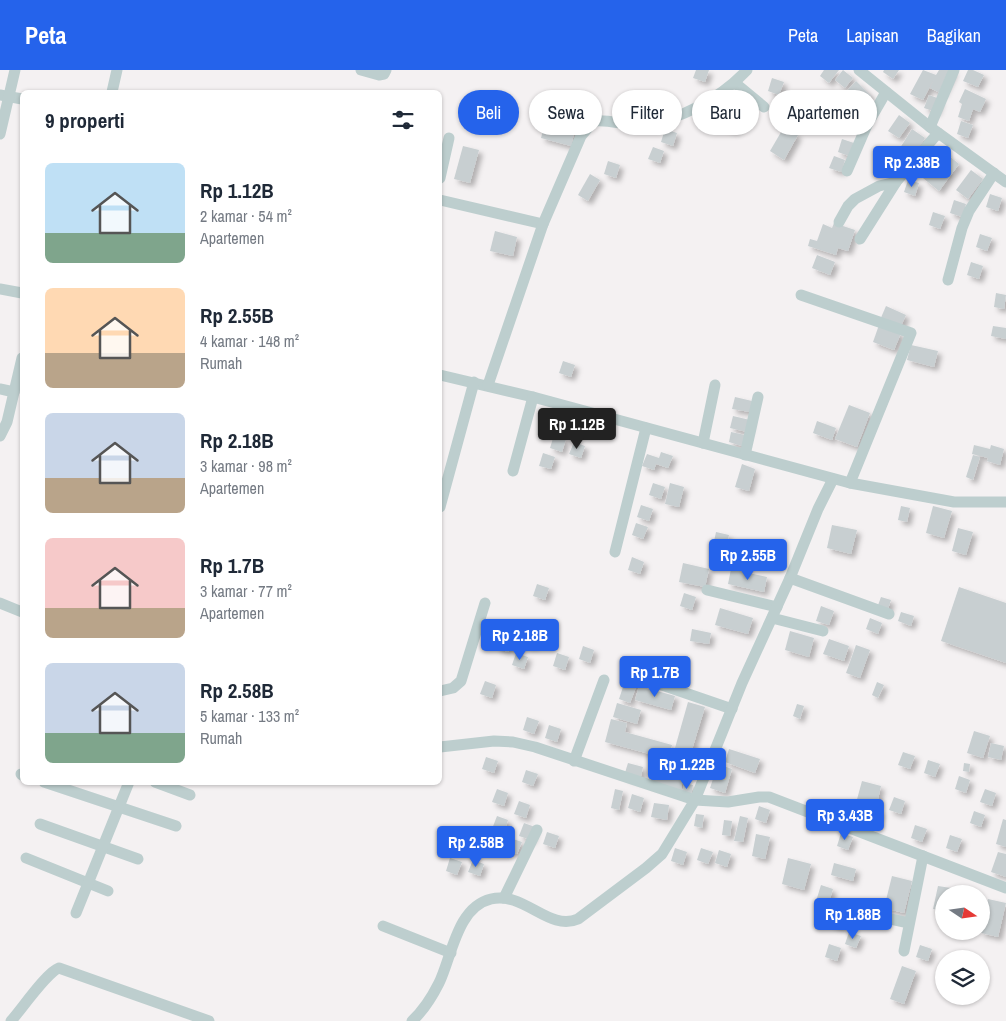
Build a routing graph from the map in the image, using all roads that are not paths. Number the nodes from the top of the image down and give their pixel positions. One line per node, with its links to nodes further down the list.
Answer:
1 (15, 70): 11 (street)
2 (117, 70): 9 (street)
3 (361, 70): 4 (street)
4 (386, 70)
5 (746, 70): 8 (street)
6 (859, 70): 10 (street)
7 (954, 70): 14 (street)
8 (735, 83): 13 (street); 24 (street)
9 (112, 90)
10 (886, 92): 14 (street); 18 (street)
11 (5, 96): 12 (street); 15 (street)
12 (20, 99)
13 (764, 107)
14 (934, 130): 19 (street); 20 (street)
15 (0, 134)
16 (449, 138): 17 (street)
17 (442, 169)
18 (847, 171)
19 (994, 173): 21 (street); 26 (street)
20 (896, 182): 23 (street); 25 (street)
21 (1006, 182)
22 (442, 200): 24 (street)
23 (839, 222)
24 (543, 224): 33 (street)
25 (860, 240)
26 (948, 280)
27 (0, 289): 28 (street)
28 (20, 293)
29 (801, 295): 45 (street)
30 (20, 366): 36 (street)
31 (442, 375): 32 (street)
32 (474, 382): 33 (street); 46 (street)
33 (488, 385): 37 (street)
34 (715, 385): 41 (street)
35 (0, 389): 36 (street)
36 (14, 392): 40 (street)
37 (532, 396): 39 (street); 43 (street)
38 (758, 397): 42 (street)
39 (646, 428): 41 (street); 48 (street)
40 (0, 436)
41 (704, 443): 42 (street)
42 (745, 455): 44 (street)
43 (512, 471)
44 (833, 479): 45 (street); 49 (street)
45 (850, 483): 47 (street)
46 (442, 499)
47 (1006, 502)
48 (616, 552)
49 (790, 578): 54 (street); 55 (street)
50 (707, 590): 54 (street)
51 (0, 603): 53 (street)
52 (485, 603): 59 (street)
53 (20, 611)
54 (774, 612): 56 (street); 60 (street)
55 (889, 614)
56 (823, 631)
57 (630, 674): 60 (street)
58 (604, 680): 62 (street)
59 (442, 690)
60 (732, 708): 67 (street)
61 (442, 747): 62 (street)
62 (574, 761): 67 (street)
63 (53, 785): 68 (street)
64 (128, 785): 68 (street)
65 (163, 785): 66 (street)
66 (190, 795)
67 (695, 800): 73 (street); 79 (street)
68 (119, 808): 70 (street); 72 (street)
69 (40, 824): 72 (street)
70 (176, 826)
71 (537, 830): 79 (street)
72 (104, 847): 75 (street); 76 (street)
73 (923, 856): 77 (street); 82 (street)
74 (26, 858): 76 (street)
75 (138, 859)
76 (88, 884): 78 (street); 81 (street)
77 (1006, 888)
78 (108, 892)
79 (504, 898): 85 (street)
80 (849, 910): 82 (street)
81 (76, 912)
82 (909, 922): 84 (street)
83 (383, 926): 85 (street)
84 (904, 951)
85 (451, 953): 88 (street)
86 (11, 1021): 87 (street)
87 (209, 1021)
88 (412, 1021)

